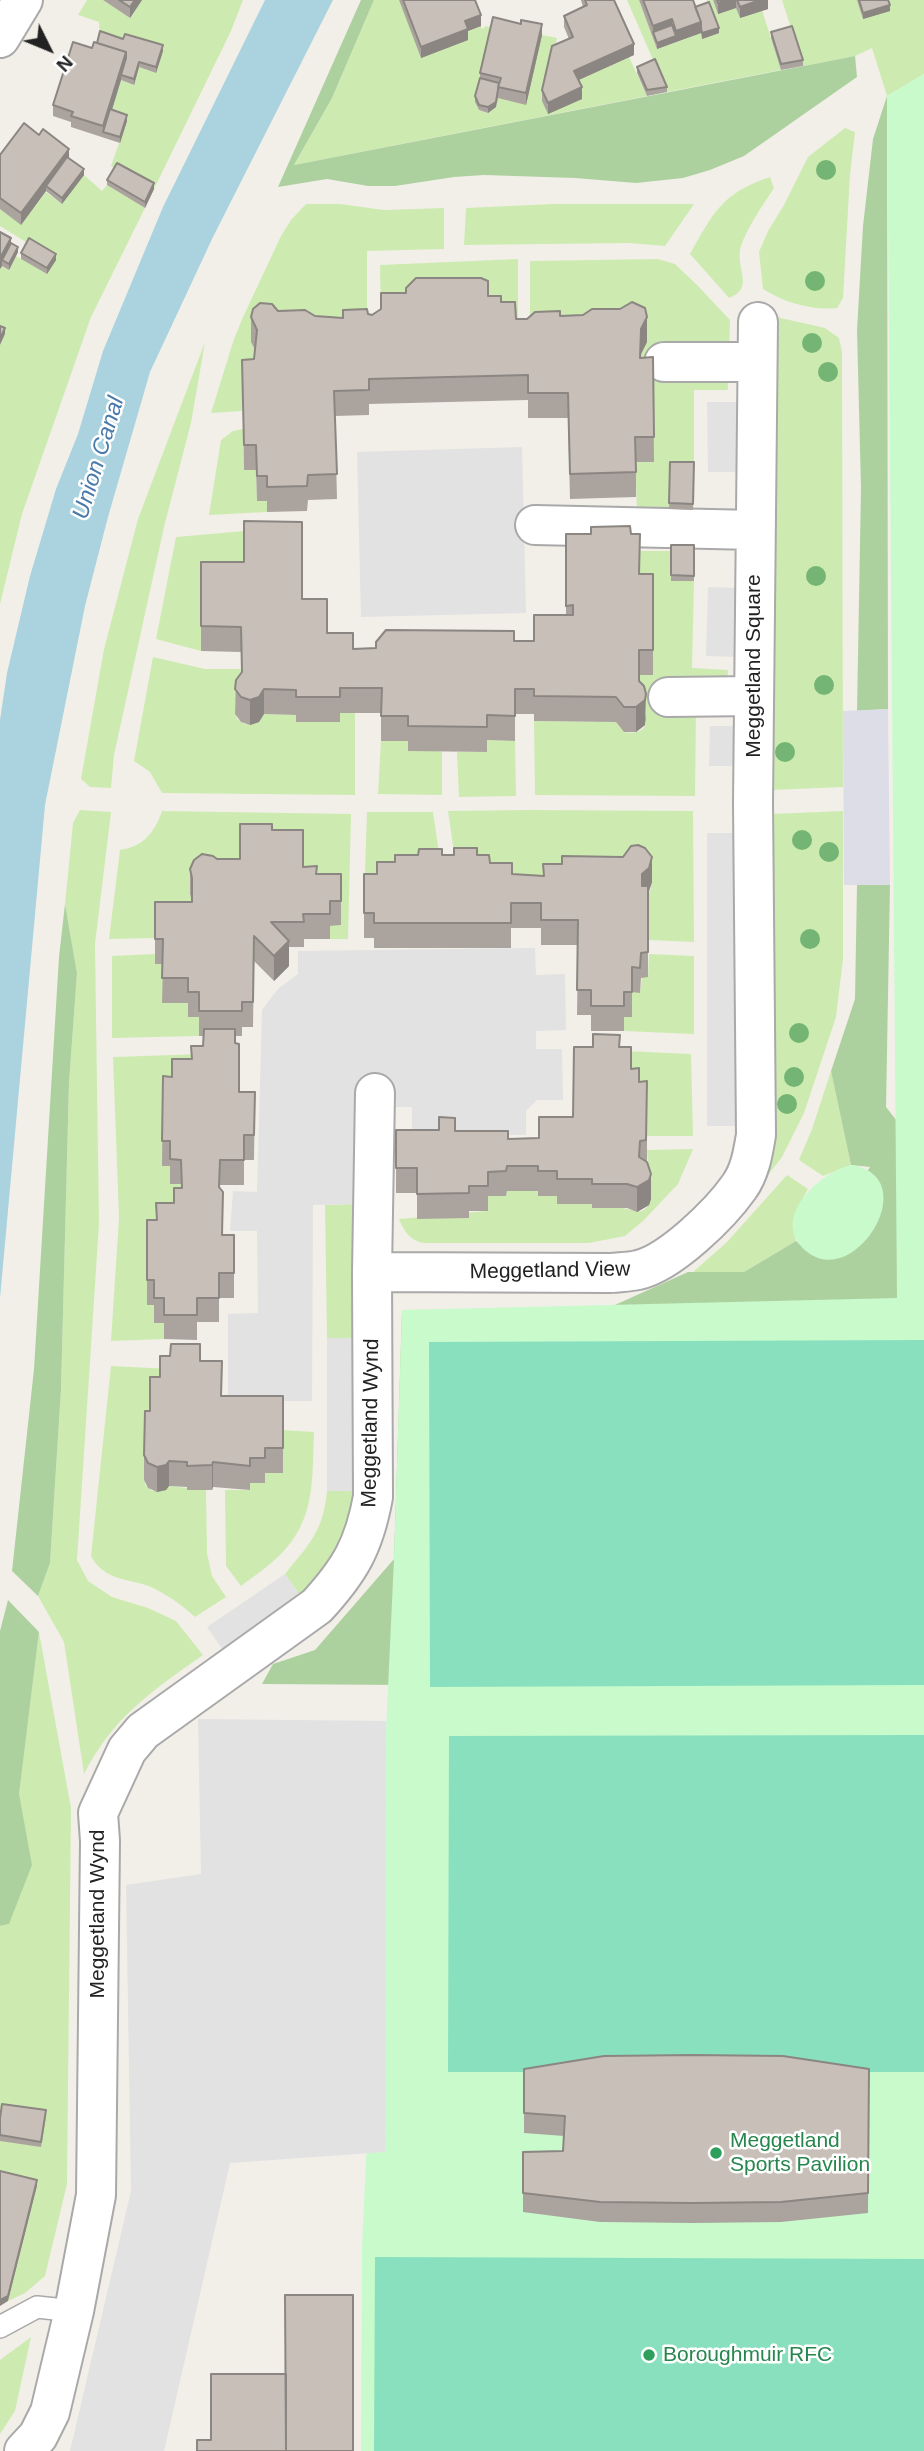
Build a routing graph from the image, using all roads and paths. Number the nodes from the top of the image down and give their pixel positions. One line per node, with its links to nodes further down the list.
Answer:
1 (23, 0): 2 (street)
2 (0, 38)
3 (758, 322): 5 (street, Meggetland Square)
4 (664, 362): 5 (street)
5 (757, 362): 7 (street, Meggetland Square)
6 (535, 525): 7 (street)
7 (755, 530): 8 (street, Meggetland Square)
8 (754, 696): 9 (street); 10 (street, Meggetland Square)
9 (668, 697)
10 (753, 802): 12 (street, Meggetland View)
11 (375, 1093): 12 (street)
12 (372, 1272): 13 (street, Meggetland Wynd)
13 (74, 2311): 14 (lane); 15 (street, Meggetland Wynd)
14 (0, 2327)
15 (24, 2451)

